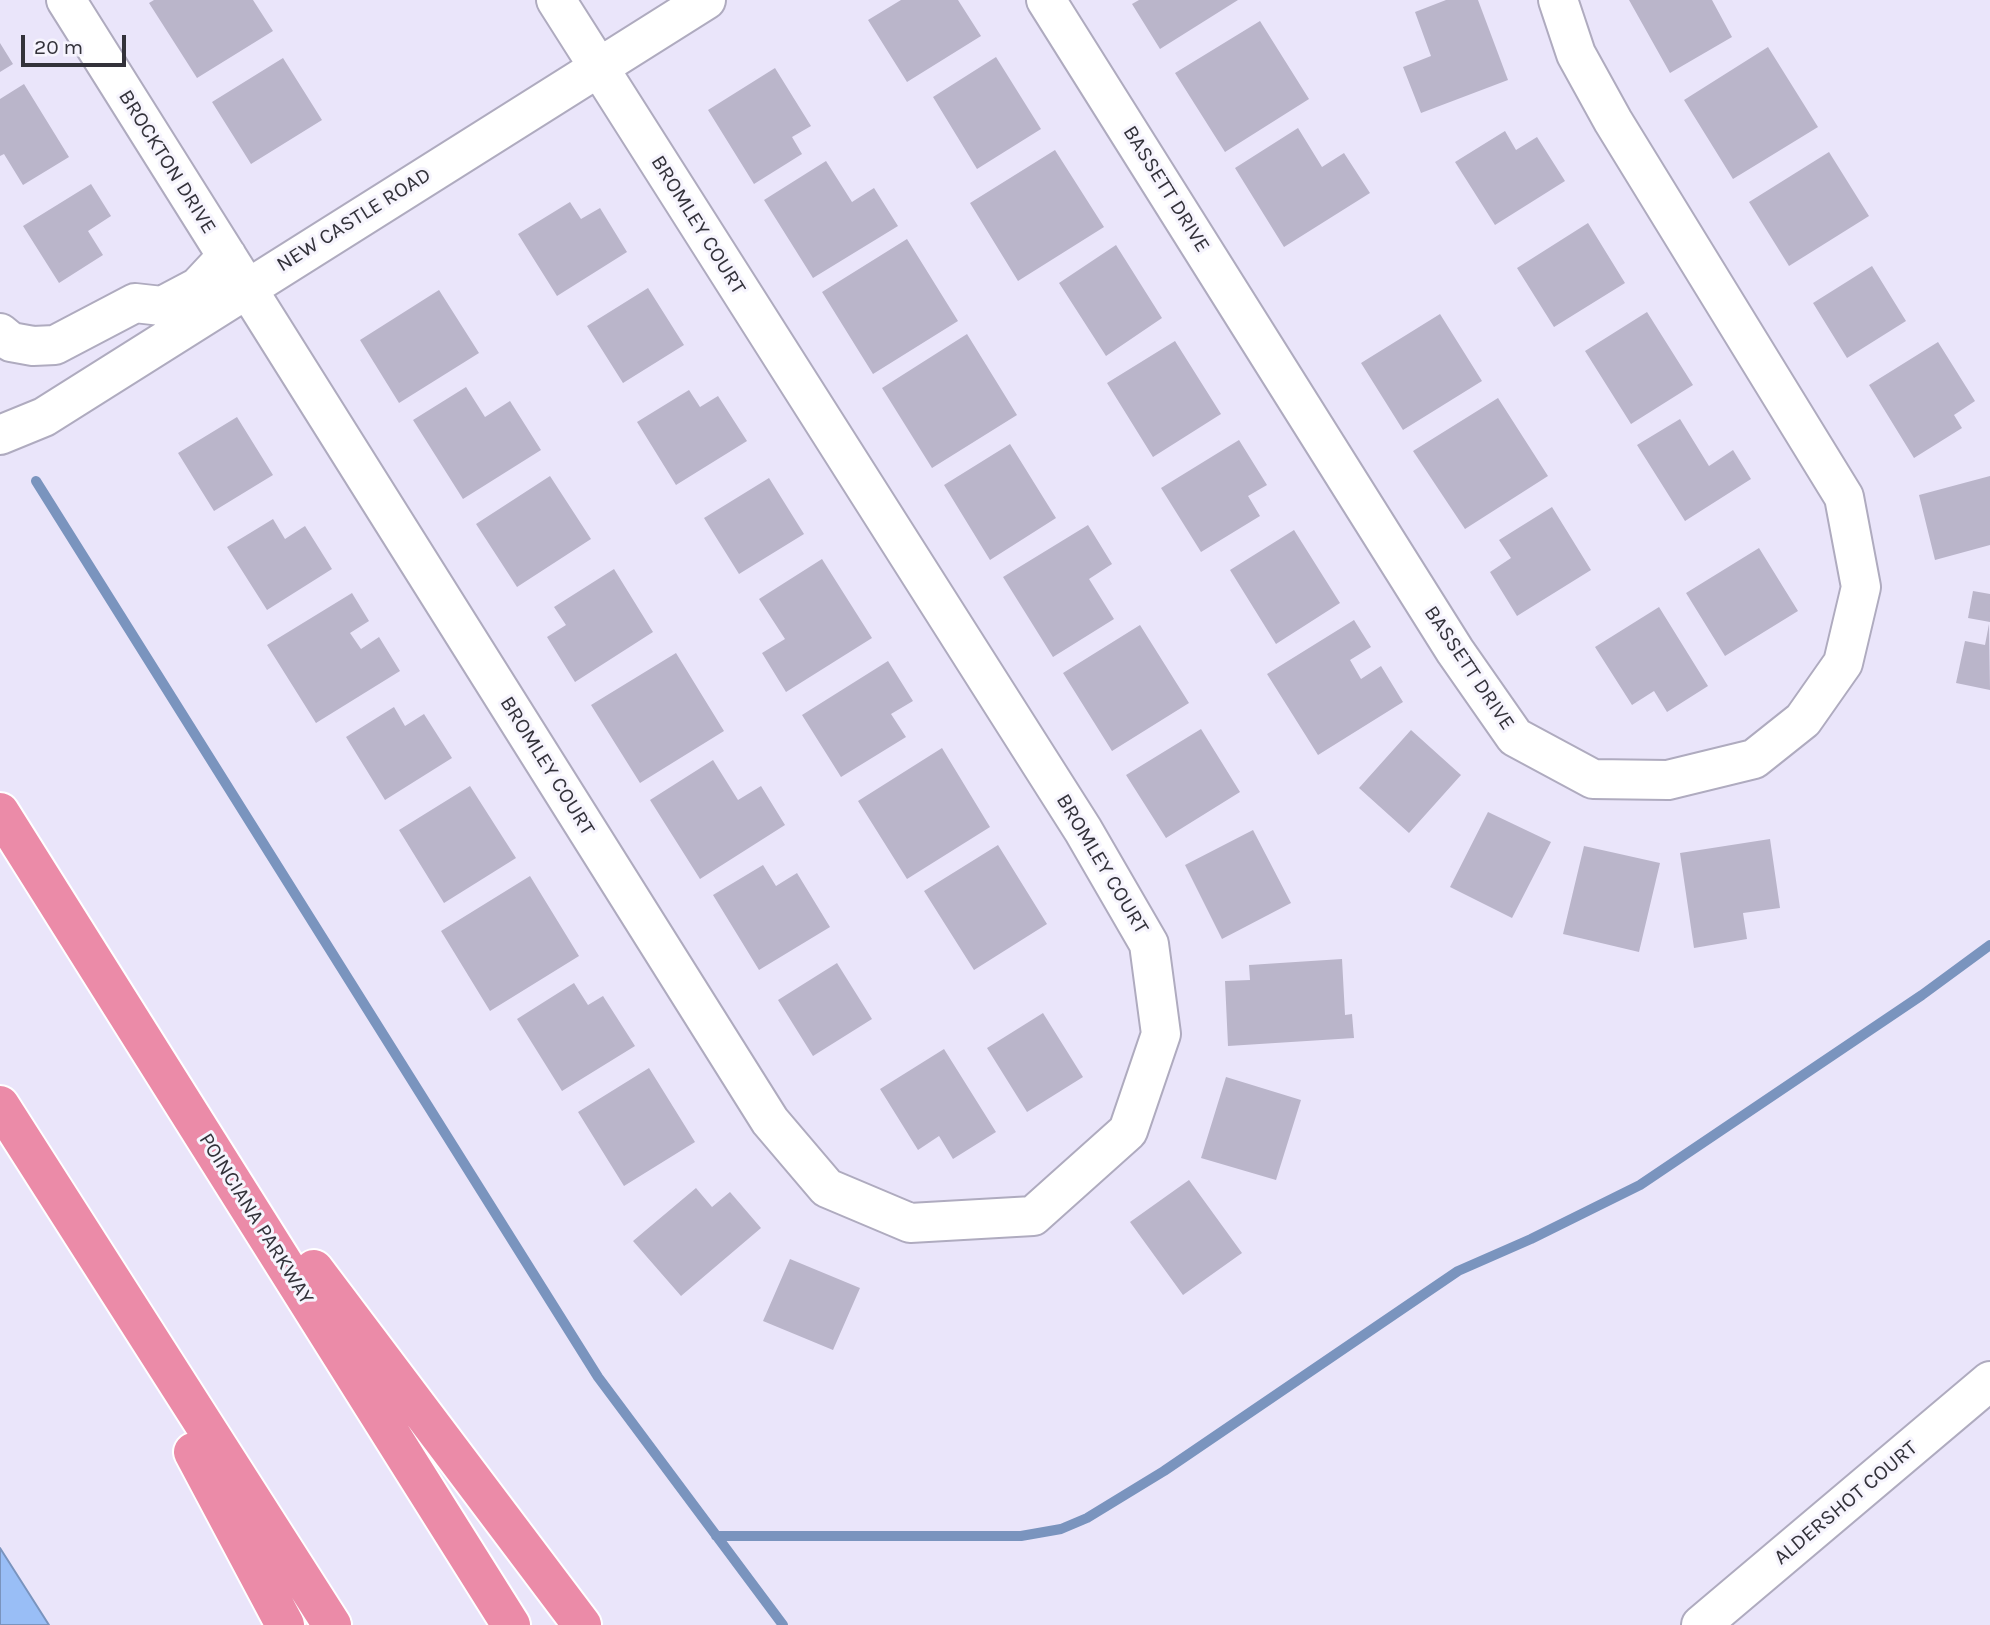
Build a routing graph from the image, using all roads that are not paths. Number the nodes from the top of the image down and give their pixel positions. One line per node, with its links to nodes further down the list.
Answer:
1 (66, 0): 7 (street, BROCKTON DRIVE)
2 (556, 0): 6 (street)
3 (706, 0): 6 (street, NEW CASTLE ROAD)
4 (1046, 0): 5 (street, BASSETT DRIVE)
5 (1558, 0)
6 (598, 67): 8 (street, NEW CASTLE ROAD); 8 (street, BROMLEY COURT)
7 (227, 256): 8 (street, BROCKTON DRIVE); 9 (street)
8 (247, 288): 10 (street, NEW CASTLE ROAD)
9 (0, 333)
10 (0, 435)
11 (0, 812): 12 (highway, POINCIANA PARKWAY)
12 (159, 1066): 18 (highway, POINCIANA PARKWAY); 19 (highway)
13 (0, 1104): 14 (highway)
14 (58, 1197): 16 (highway); 17 (highway)
15 (1990, 1381): 20 (street, ALDERSHOT COURT)
16 (285, 1625)
17 (332, 1625)
18 (511, 1625)
19 (582, 1625)
20 (1701, 1625)

